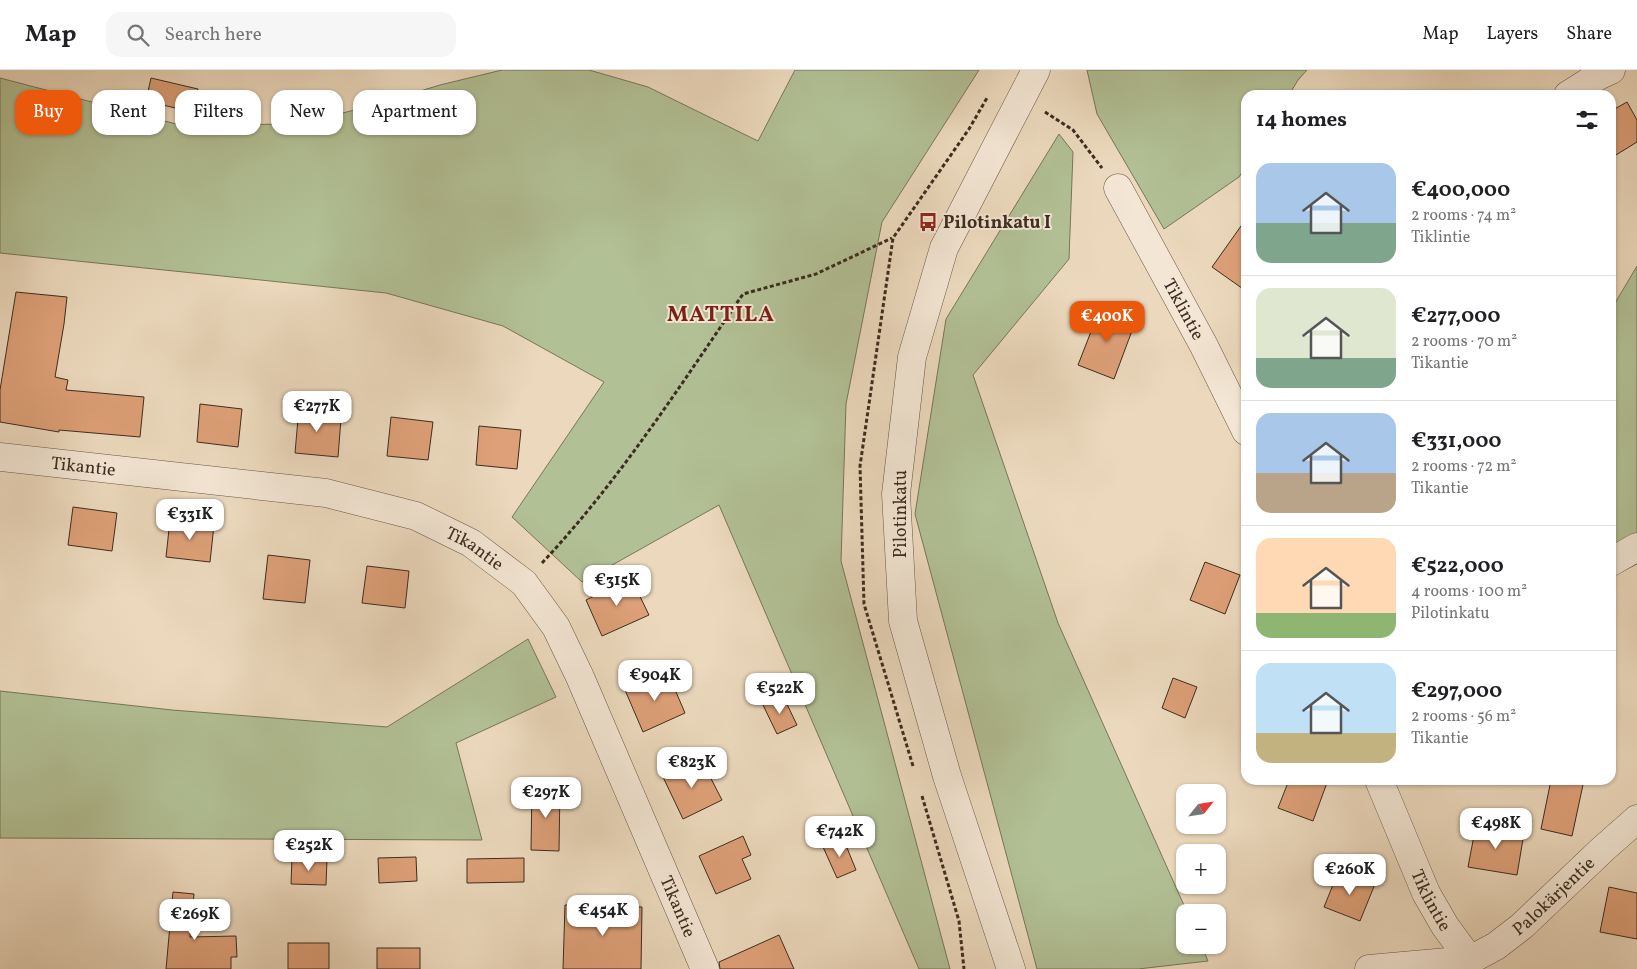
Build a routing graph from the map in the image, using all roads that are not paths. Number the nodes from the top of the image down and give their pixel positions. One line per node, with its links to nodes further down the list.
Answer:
1 (1611, 70): 3 (street)
2 (1035, 71): 13 (street, Pilotinkatu)
3 (1576, 90)
4 (1118, 188): 5 (street, Tiklintie)
5 (1241, 421)
6 (0, 457): 12 (street, Tikantie)
7 (1637, 547): 8 (street)
8 (1616, 559)
9 (1381, 785): 11 (street, Tiklintie)
10 (1637, 819): 11 (street, Palokärjentie)
11 (1469, 964): 14 (street)
12 (705, 969)
13 (1011, 969)
14 (1369, 969)

